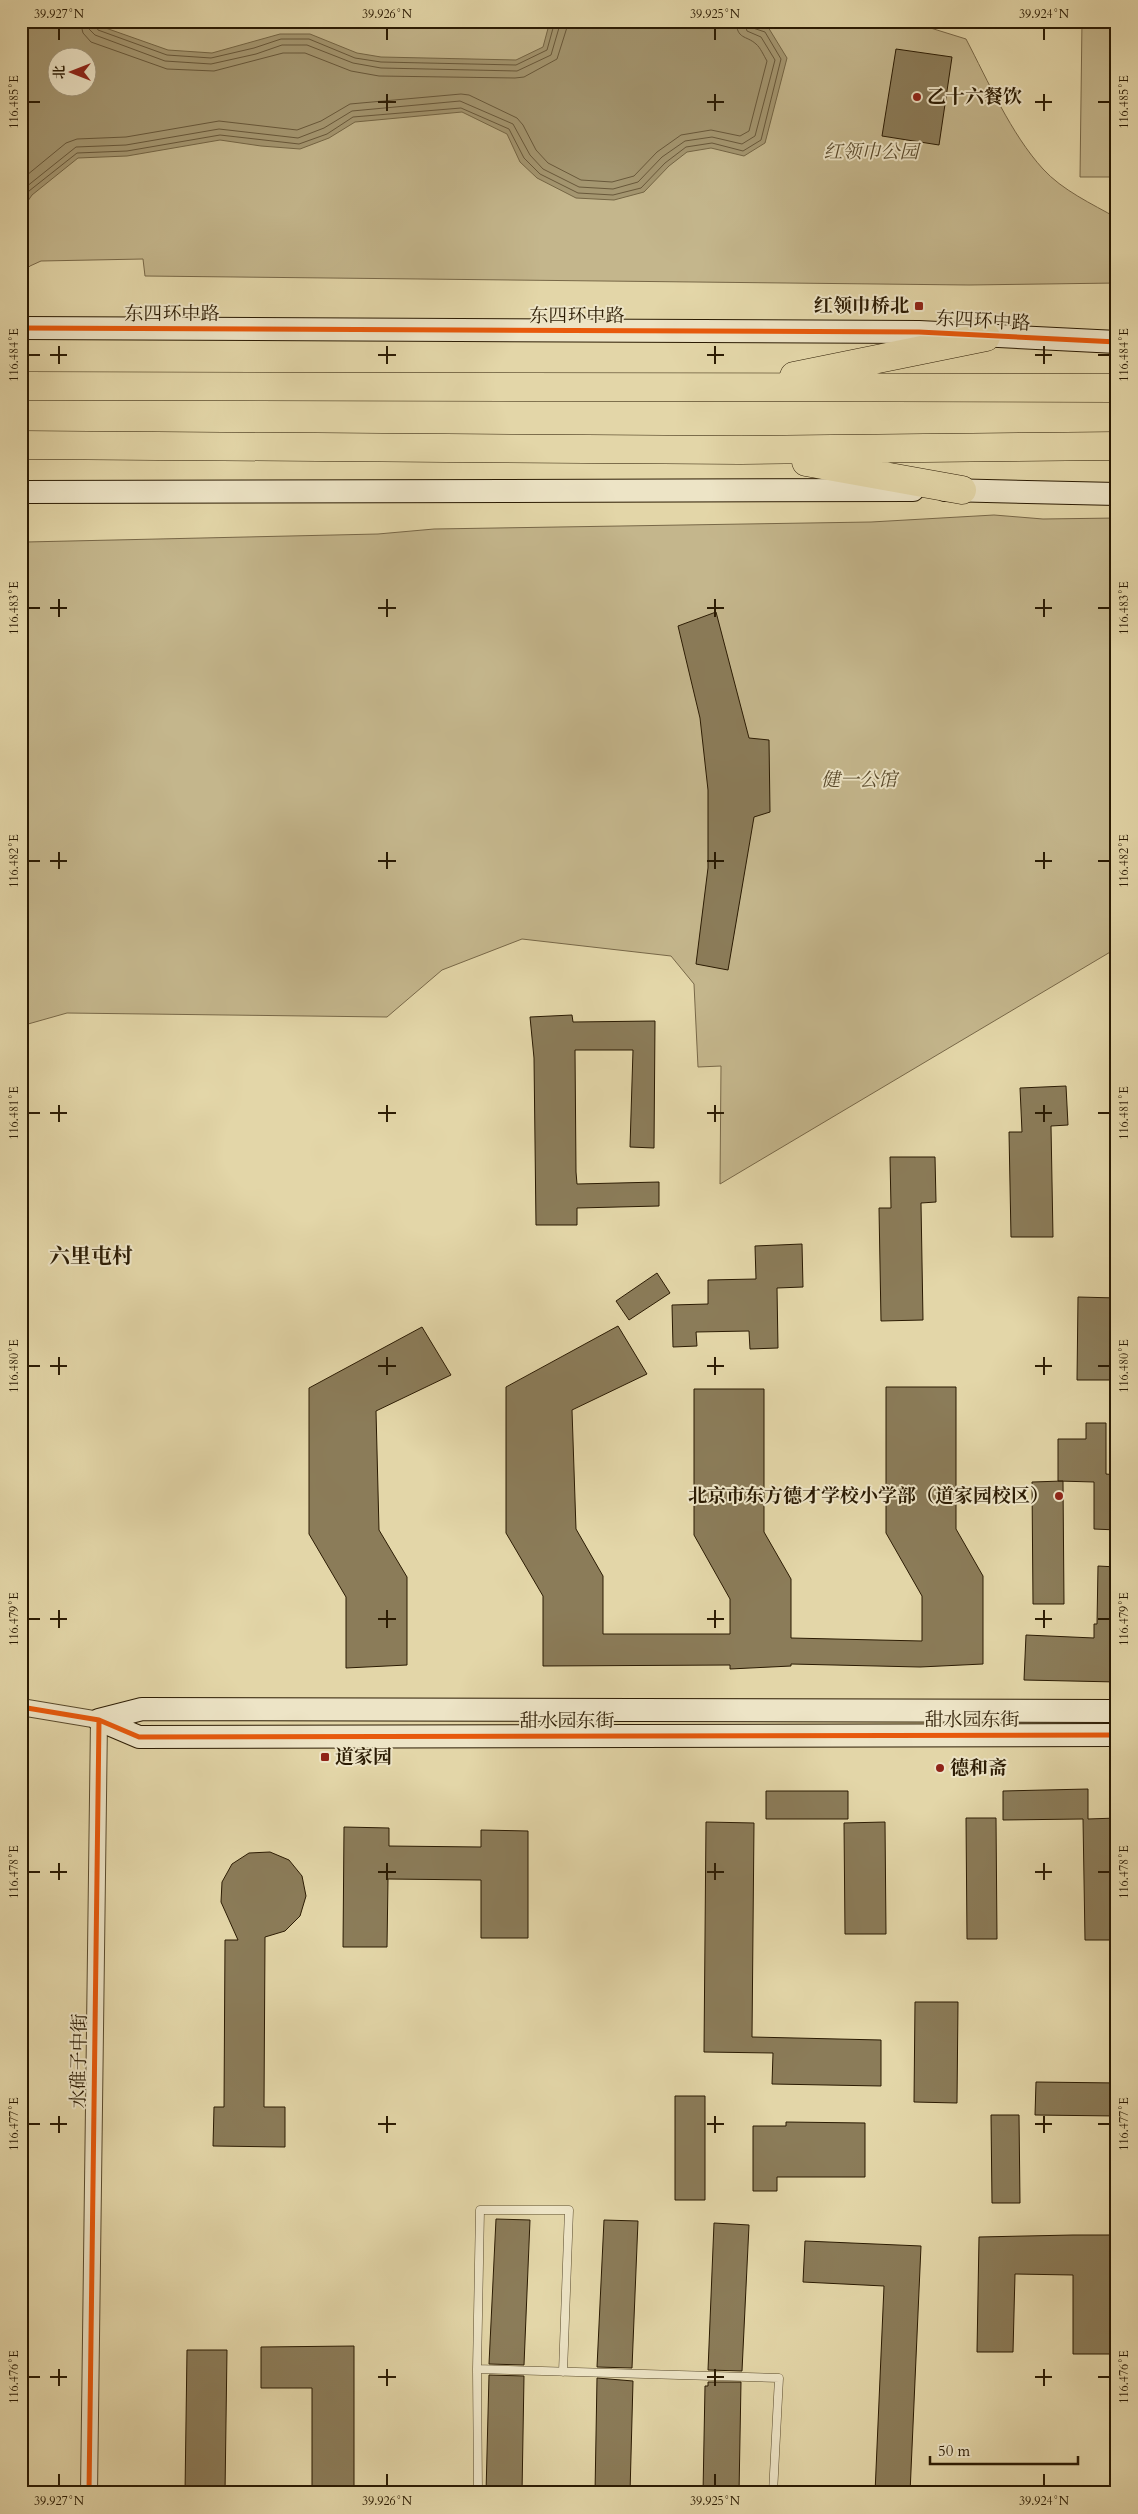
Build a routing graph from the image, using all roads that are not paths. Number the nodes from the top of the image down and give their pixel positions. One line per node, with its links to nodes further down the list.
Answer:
1 (29, 328): 3 (street, 东四环中路)
2 (1117, 332): 4 (street)
3 (986, 337): 4 (street, 东四环中路); 7 (highway)
4 (1094, 342): 5 (street, 东四环中路)
5 (1117, 342)
6 (29, 386): 7 (highway)
7 (738, 388): 8 (highway)
8 (1117, 388)
9 (31, 445): 11 (highway)
10 (1117, 446): 11 (highway)
11 (741, 450): 12 (highway)
12 (962, 490): 13 (street); 14 (street)
13 (30, 492)
14 (1111, 496)
15 (21, 1707): 17 (street, 甜水园东街)
16 (1117, 1711): 17 (street, 甜水园东街)
17 (99, 1720): 18 (street, 甜水园东街); 21 (street, 水碓子中街)
18 (1117, 1735)
19 (477, 2369): 20 (lane); 20 (lane); 22 (lane)
20 (563, 2372): 23 (lane)
21 (89, 2493)
22 (478, 2493)
23 (773, 2493)

